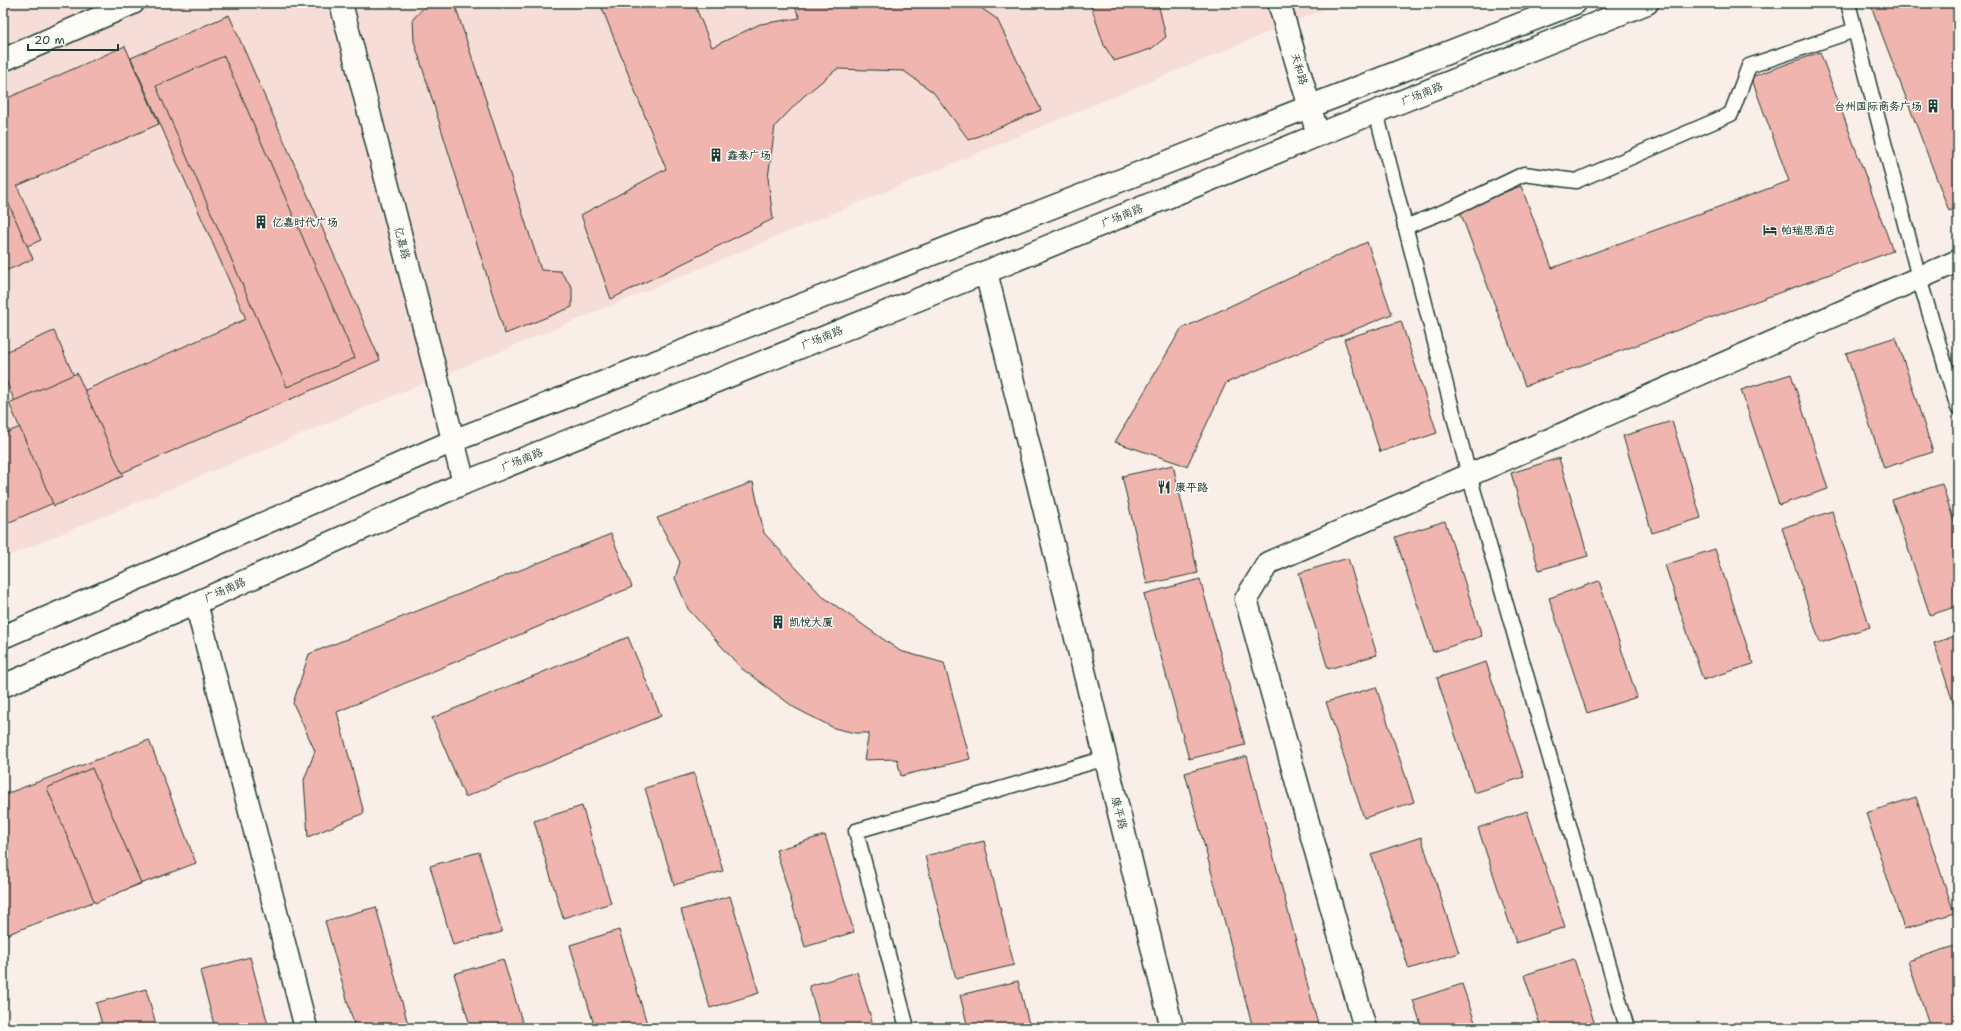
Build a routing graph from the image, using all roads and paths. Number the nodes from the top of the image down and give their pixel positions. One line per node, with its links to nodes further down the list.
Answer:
1 (133, 3): 8 (main road)
2 (341, 3): 17 (main road, 亿嘉路)
3 (1279, 3): 9 (main road, 天和路)
4 (1575, 3): 9 (main road)
5 (1647, 3): 10 (main road, 广场南路)
6 (1848, 3): 7 (lane)
7 (1855, 30): 12 (lane); 15 (lane)
8 (3, 60)
9 (1310, 106): 11 (main road, 天和路); 17 (main road)
10 (1376, 112): 11 (main road, 广场南路); 12 (lane)
11 (1318, 134): 14 (main road, 广场南路)
12 (1405, 227): 18 (lane)
13 (1958, 261): 15 (main road)
14 (986, 272): 19 (main road, 广场南路); 23 (main road, 康平路)
15 (1919, 278): 16 (lane); 18 (main road)
16 (1958, 408)
17 (453, 441): 19 (main road, 亿嘉路); 21 (main road)
18 (1469, 475): 27 (main road); 28 (lane)
19 (464, 483): 20 (main road, 广场南路)
20 (196, 603): 22 (main road, 广场南路); 24 (main road)
21 (3, 637)
22 (3, 686)
23 (1106, 758): 25 (lane); 26 (main road, 康平路)
24 (306, 1028)
25 (907, 1028)
26 (1172, 1028)
27 (1365, 1028)
28 (1627, 1028)

